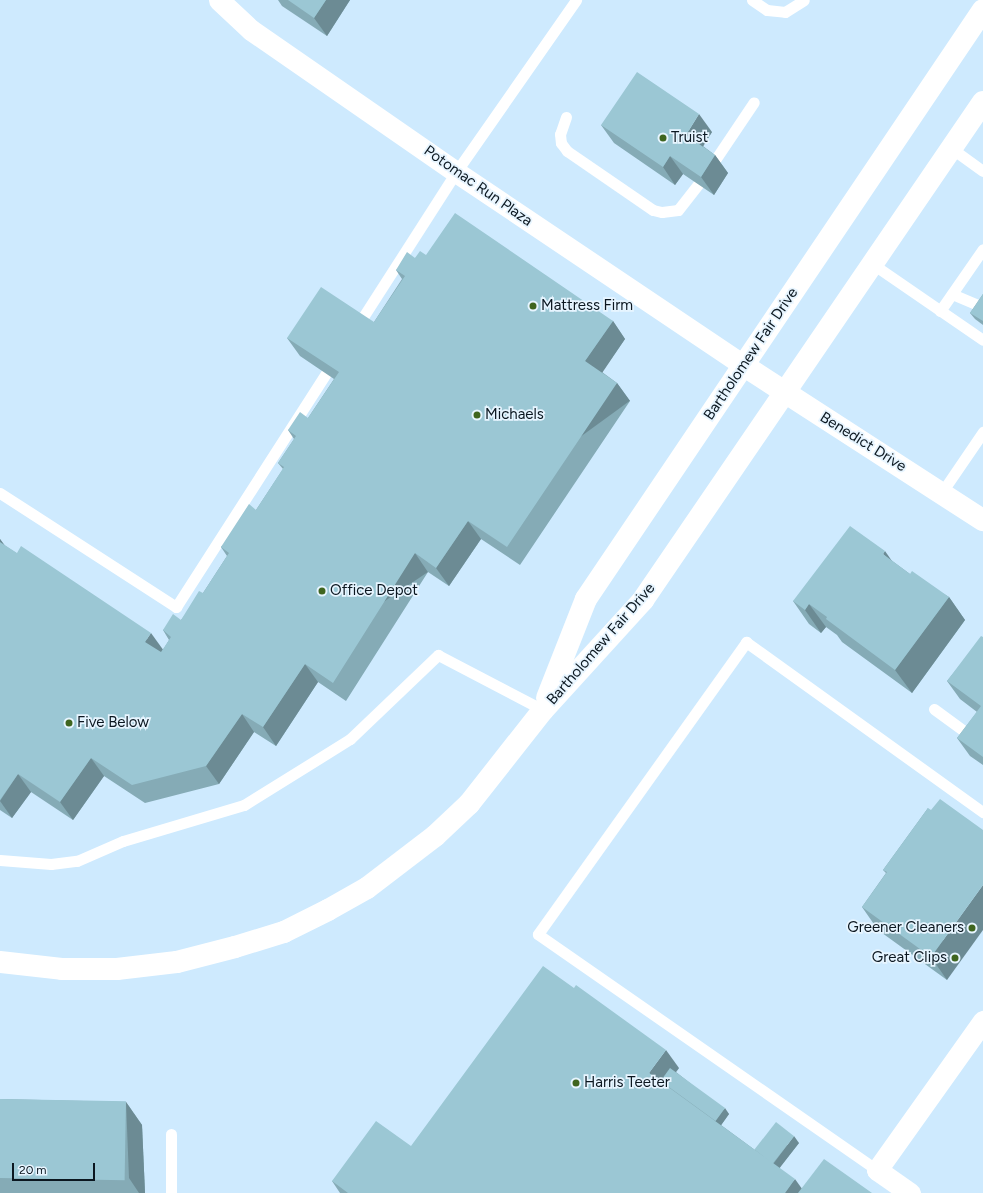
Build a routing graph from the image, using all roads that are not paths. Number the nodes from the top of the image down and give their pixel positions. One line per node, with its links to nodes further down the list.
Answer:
1 (219, 0): 12 (street, Potomac Run Plaza)
2 (576, 0): 12 (lane)
3 (752, 0): 4 (lane)
4 (804, 0)
5 (983, 10): 22 (street, Bartholomew Fair Drive)
6 (754, 102): 10 (lane)
7 (983, 102): 9 (street, Bartholomew Fair Drive)
8 (566, 117): 13 (lane)
9 (951, 148): 11 (lane); 15 (street, Bartholomew Fair Drive)
10 (713, 163)
11 (983, 171)
12 (456, 172): 19 (lane); 22 (street, Potomac Run Plaza)
13 (698, 184)
14 (983, 249): 16 (lane)
15 (874, 265): 18 (lane); 23 (street, Bartholomew Fair Drive)
16 (952, 294): 17 (lane); 18 (lane)
17 (983, 306)
18 (940, 311): 20 (lane)
19 (350, 337)
20 (983, 340)
21 (341, 350): 26 (lane)
22 (743, 365): 23 (street, Benedict Drive); 29 (street, Bartholomew Fair Drive)
23 (785, 393): 25 (street, Benedict Drive); 29 (street, Bartholomew Fair Drive)
24 (983, 432): 25 (lane)
25 (942, 492): 27 (street, Benedict Drive)
26 (0, 493)
27 (983, 520)
28 (934, 709): 30 (lane)
29 (543, 710): 32 (lane); 33 (street, Bartholomew Fair Drive)
30 (980, 742)
31 (983, 812): 36 (lane)
32 (0, 860)
33 (0, 962)
34 (983, 1021): 36 (street)
35 (171, 1134): 37 (lane)
36 (877, 1170): 38 (street)
37 (171, 1193)
38 (910, 1193)

